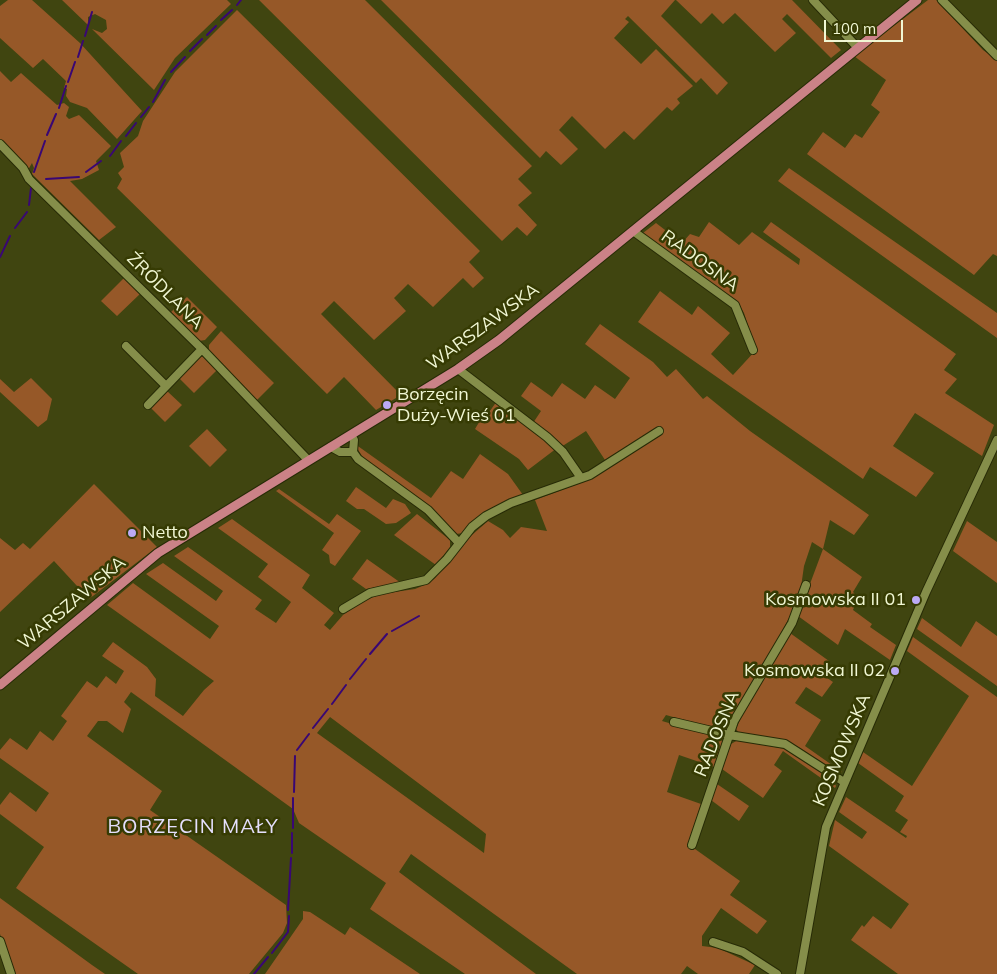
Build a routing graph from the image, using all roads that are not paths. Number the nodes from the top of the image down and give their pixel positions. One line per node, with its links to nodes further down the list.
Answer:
1 (813, 0): 4 (street)
2 (917, 0): 4 (main road, WARSZAWSKA)
3 (942, 0): 5 (street)
4 (857, 47): 7 (main road, WARSZAWSKA)
5 (997, 56)
6 (0, 144): 9 (street, ŹRÓDLANA)
7 (633, 231): 10 (street, RADOSNA); 11 (main road, WARSZAWSKA)
8 (126, 346): 12 (street)
9 (202, 349): 12 (street); 19 (street, ŹRÓDLANA)
10 (753, 350)
11 (458, 369): 15 (main road, WARSZAWSKA); 20 (street)
12 (166, 386): 13 (street)
13 (148, 406)
14 (659, 431): 20 (street)
15 (351, 435): 17 (main road, WARSZAWSKA); 18 (street)
16 (997, 440): 27 (street, KOSMOWSKA)
17 (331, 447): 18 (street); 19 (main road, WARSZAWSKA)
18 (353, 452): 21 (street)
19 (308, 460): 24 (main road, WARSZAWSKA)
20 (581, 478): 21 (street)
21 (459, 542): 23 (street)
22 (806, 586): 26 (street, RADOSNA)
23 (343, 608)
24 (0, 685)
25 (674, 722): 26 (street)
26 (730, 735): 27 (street); 28 (street, RADOSNA)
27 (844, 782): 33 (street, KOSMOWSKA)
28 (692, 844)
29 (0, 941): 31 (street)
30 (713, 942): 32 (street)
31 (11, 974)
32 (777, 974)
33 (800, 974)

